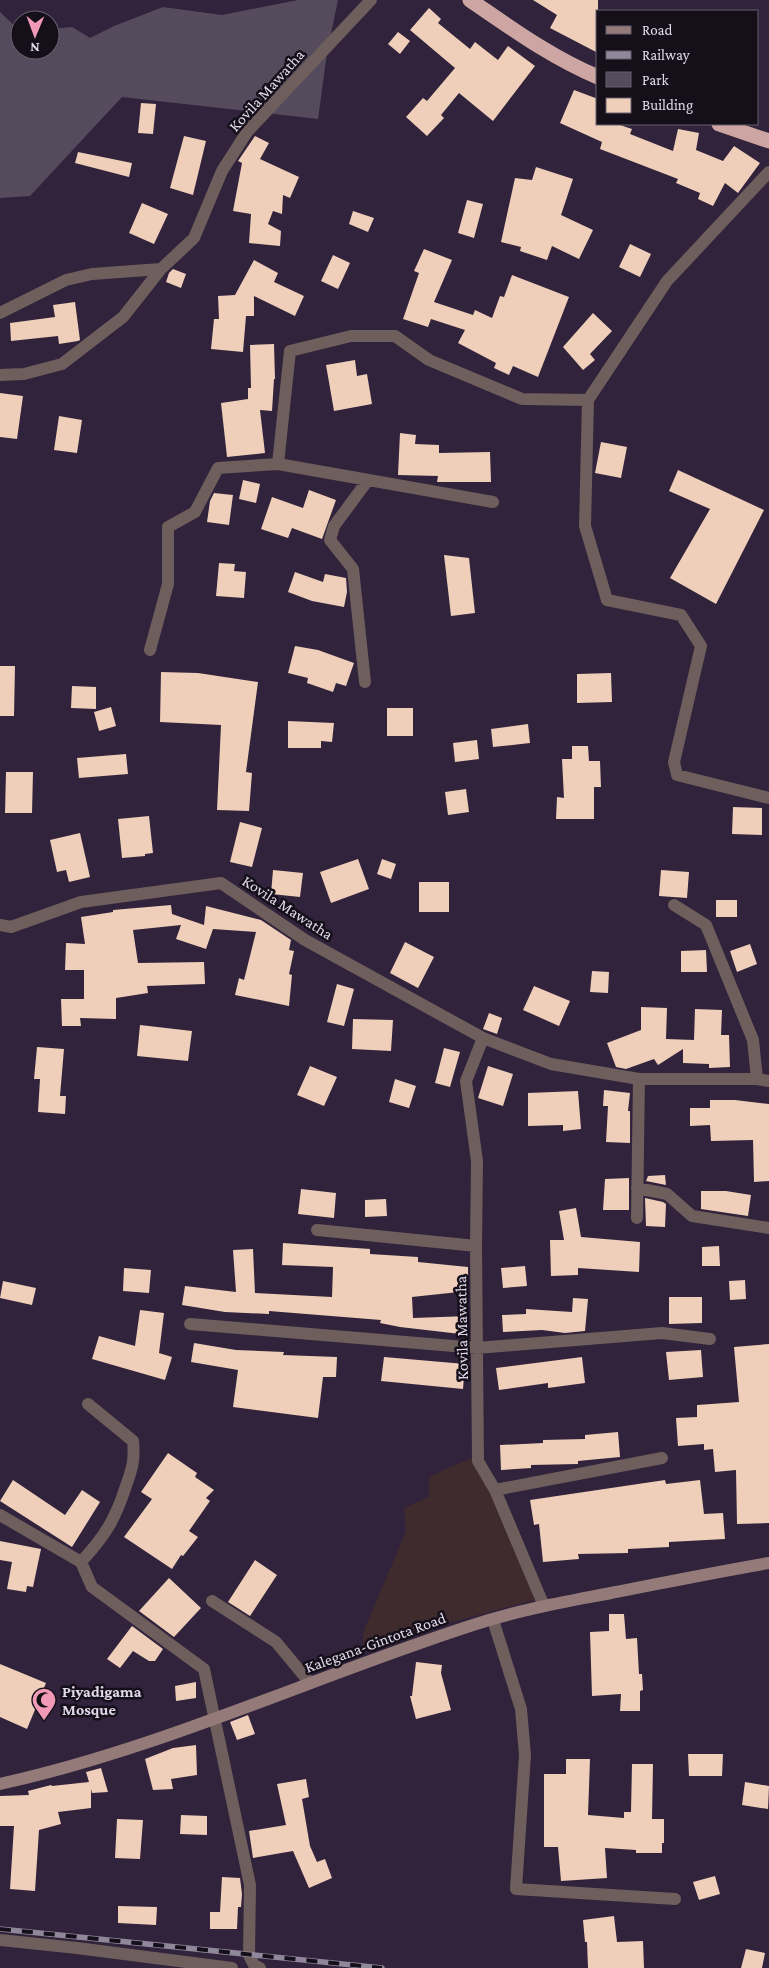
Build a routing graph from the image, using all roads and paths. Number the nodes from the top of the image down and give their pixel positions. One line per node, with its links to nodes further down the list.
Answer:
1 (371, 0): 7 (street, Kovila Mawatha)
2 (470, 0): 3 (highway)
3 (596, 76)
4 (722, 125): 5 (highway)
5 (769, 141)
6 (769, 172): 10 (street)
7 (161, 269): 8 (street); 9 (street, Kovila Mawatha)
8 (0, 313)
9 (0, 375)
10 (588, 400): 11 (street); 16 (street)
11 (278, 464): 12 (street); 14 (street)
12 (368, 480): 13 (street); 15 (street)
13 (493, 502)
14 (150, 650)
15 (366, 682)
16 (769, 798)
17 (674, 905): 21 (street)
18 (0, 925): 19 (street, Kovila Mawatha)
19 (483, 1038): 20 (street, Kovila Mawatha); 26 (street, Kovila Mawatha)
20 (639, 1079): 21 (street, Kovila Mawatha); 22 (street)
21 (763, 1080)
22 (637, 1188): 23 (street); 24 (street)
23 (637, 1218)
24 (769, 1228)
25 (317, 1230): 26 (street)
26 (476, 1246): 29 (street, Kovila Mawatha)
27 (190, 1324): 29 (street)
28 (710, 1339): 29 (street)
29 (477, 1348): 32 (street, Kovila Mawatha)
30 (88, 1404): 34 (street)
31 (662, 1458): 32 (street)
32 (495, 1490): 37 (street, Kovila Mawatha)
33 (0, 1515): 34 (street)
34 (81, 1562): 40 (street)
35 (769, 1563): 37 (main road, Kalegana-Gintota Road)
36 (212, 1602): 39 (street)
37 (544, 1606): 38 (main road, Kalegana-Gintota Road)
38 (493, 1620): 39 (main road, Kalegana-Gintota Road); 42 (street)
39 (310, 1683): 40 (main road, Kalegana-Gintota Road)
40 (215, 1717): 41 (main road, Kalegana-Gintota Road); 45 (street)
41 (0, 1784)
42 (675, 1899)
43 (0, 1940): 44 (street)
44 (232, 1968)
45 (260, 1968)

